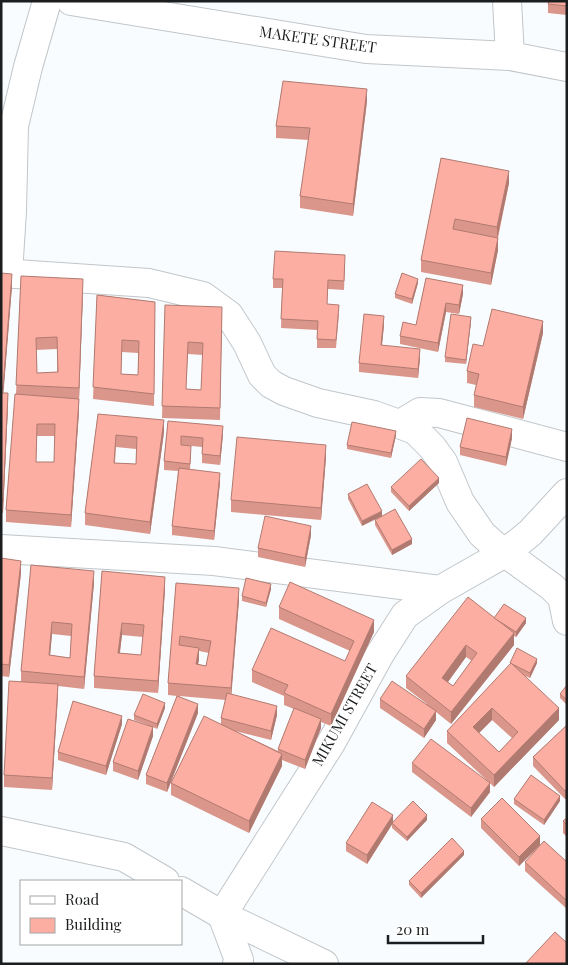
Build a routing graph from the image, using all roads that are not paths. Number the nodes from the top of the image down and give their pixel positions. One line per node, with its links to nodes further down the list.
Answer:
1 (46, 1): 6 (street)
2 (71, 1): 4 (street, MAKETE STREET)
3 (507, 1): 4 (street)
4 (510, 56): 5 (street, MAKETE STREET)
5 (567, 67)
6 (5, 273): 7 (street)
7 (400, 424): 8 (street); 11 (street)
8 (567, 446)
9 (567, 493): 11 (street, MIKUMI STREET)
10 (1, 549): 12 (street)
11 (505, 553): 12 (street, MIKUMI STREET); 13 (street)
12 (440, 590): 17 (street, MIKUMI STREET)
13 (567, 621)
14 (1, 831): 15 (street)
15 (163, 880)
16 (182, 892): 17 (street)
17 (222, 915): 18 (street); 19 (street)
18 (237, 964)
19 (324, 964)

